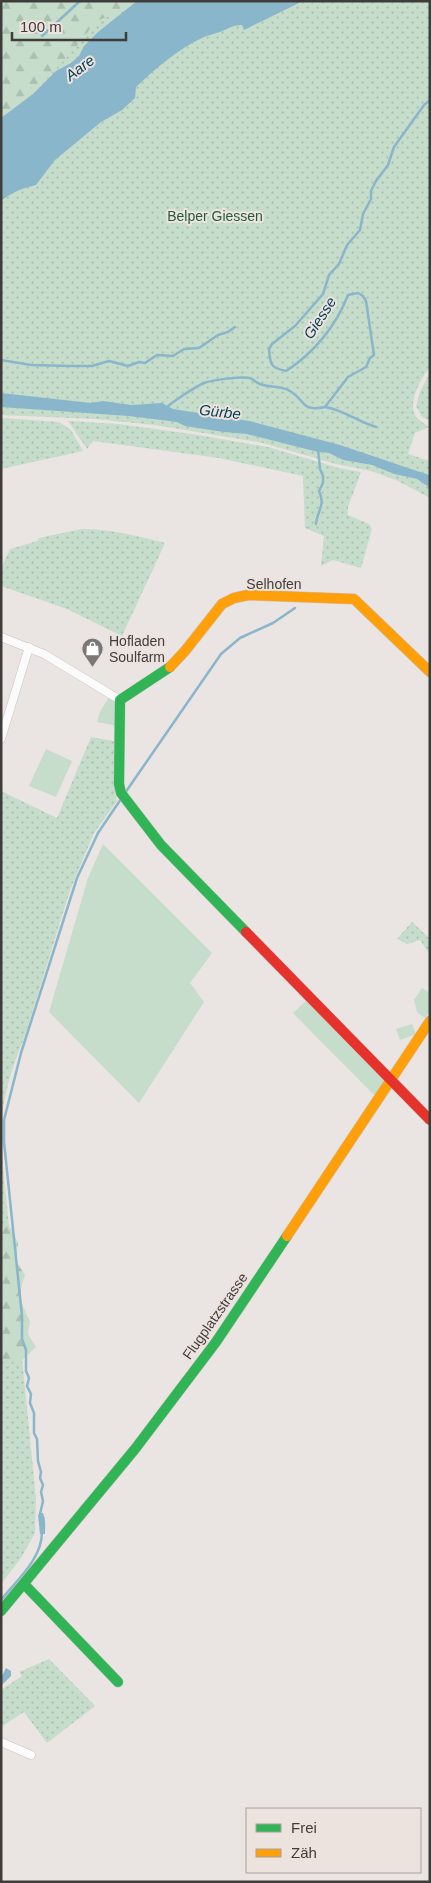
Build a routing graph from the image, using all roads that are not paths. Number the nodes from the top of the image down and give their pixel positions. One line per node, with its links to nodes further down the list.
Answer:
1 (1, 638): 2 (street)
2 (30, 647): 4 (street); 5 (street)
3 (430, 672): 4 (street, Selhofen)
4 (120, 700): 7 (street)
5 (1, 739)
6 (430, 1021): 7 (street, Flugplatzstrasse)
7 (391, 1080): 8 (street); 9 (street, Flugplatzstrasse)
8 (430, 1120)
9 (24, 1584): 10 (street, Flugplatzstrasse); 11 (street)
10 (1, 1611)
11 (118, 1682)
12 (1, 1742): 13 (street)
13 (31, 1755)

